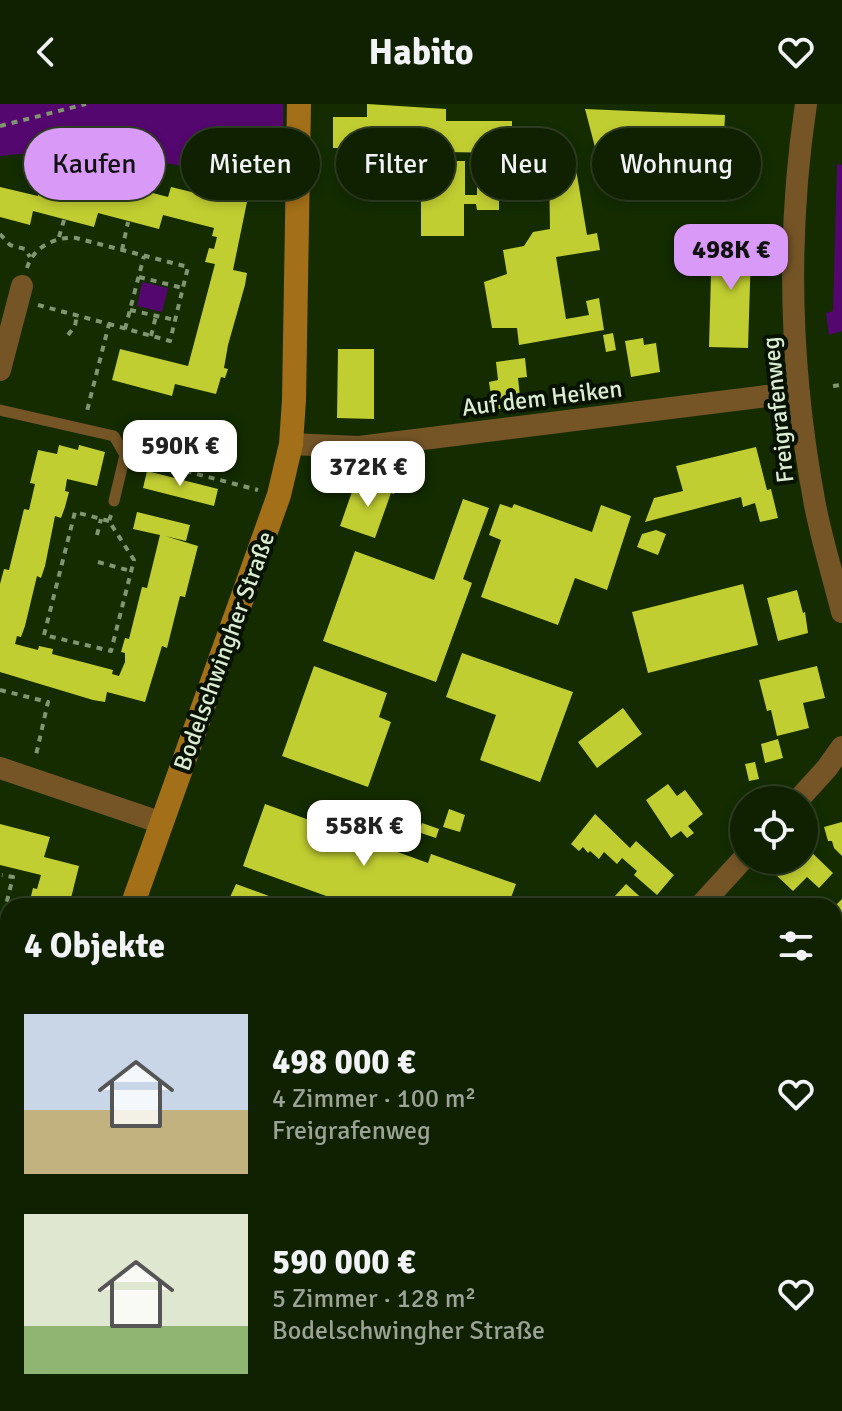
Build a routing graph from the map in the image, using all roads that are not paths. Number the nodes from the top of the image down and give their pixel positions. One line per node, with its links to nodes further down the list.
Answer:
1 (299, 104): 7 (street, Bodelschwingher Straße)
2 (806, 104): 5 (street, Freigrafenweg)
3 (22, 286): 4 (street)
4 (0, 370)
5 (799, 392): 7 (street, Auf dem Heiken); 9 (street, Freigrafenweg)
6 (0, 410): 8 (lane)
7 (291, 444): 13 (street, Bodelschwingher Straße)
8 (114, 501)
9 (842, 612)
10 (842, 747): 12 (street)
11 (0, 768): 13 (street)
12 (810, 786)
13 (162, 823): 15 (street, Bodelschwingher Straße)
14 (730, 873): 16 (street)
15 (135, 898)
16 (707, 898)

